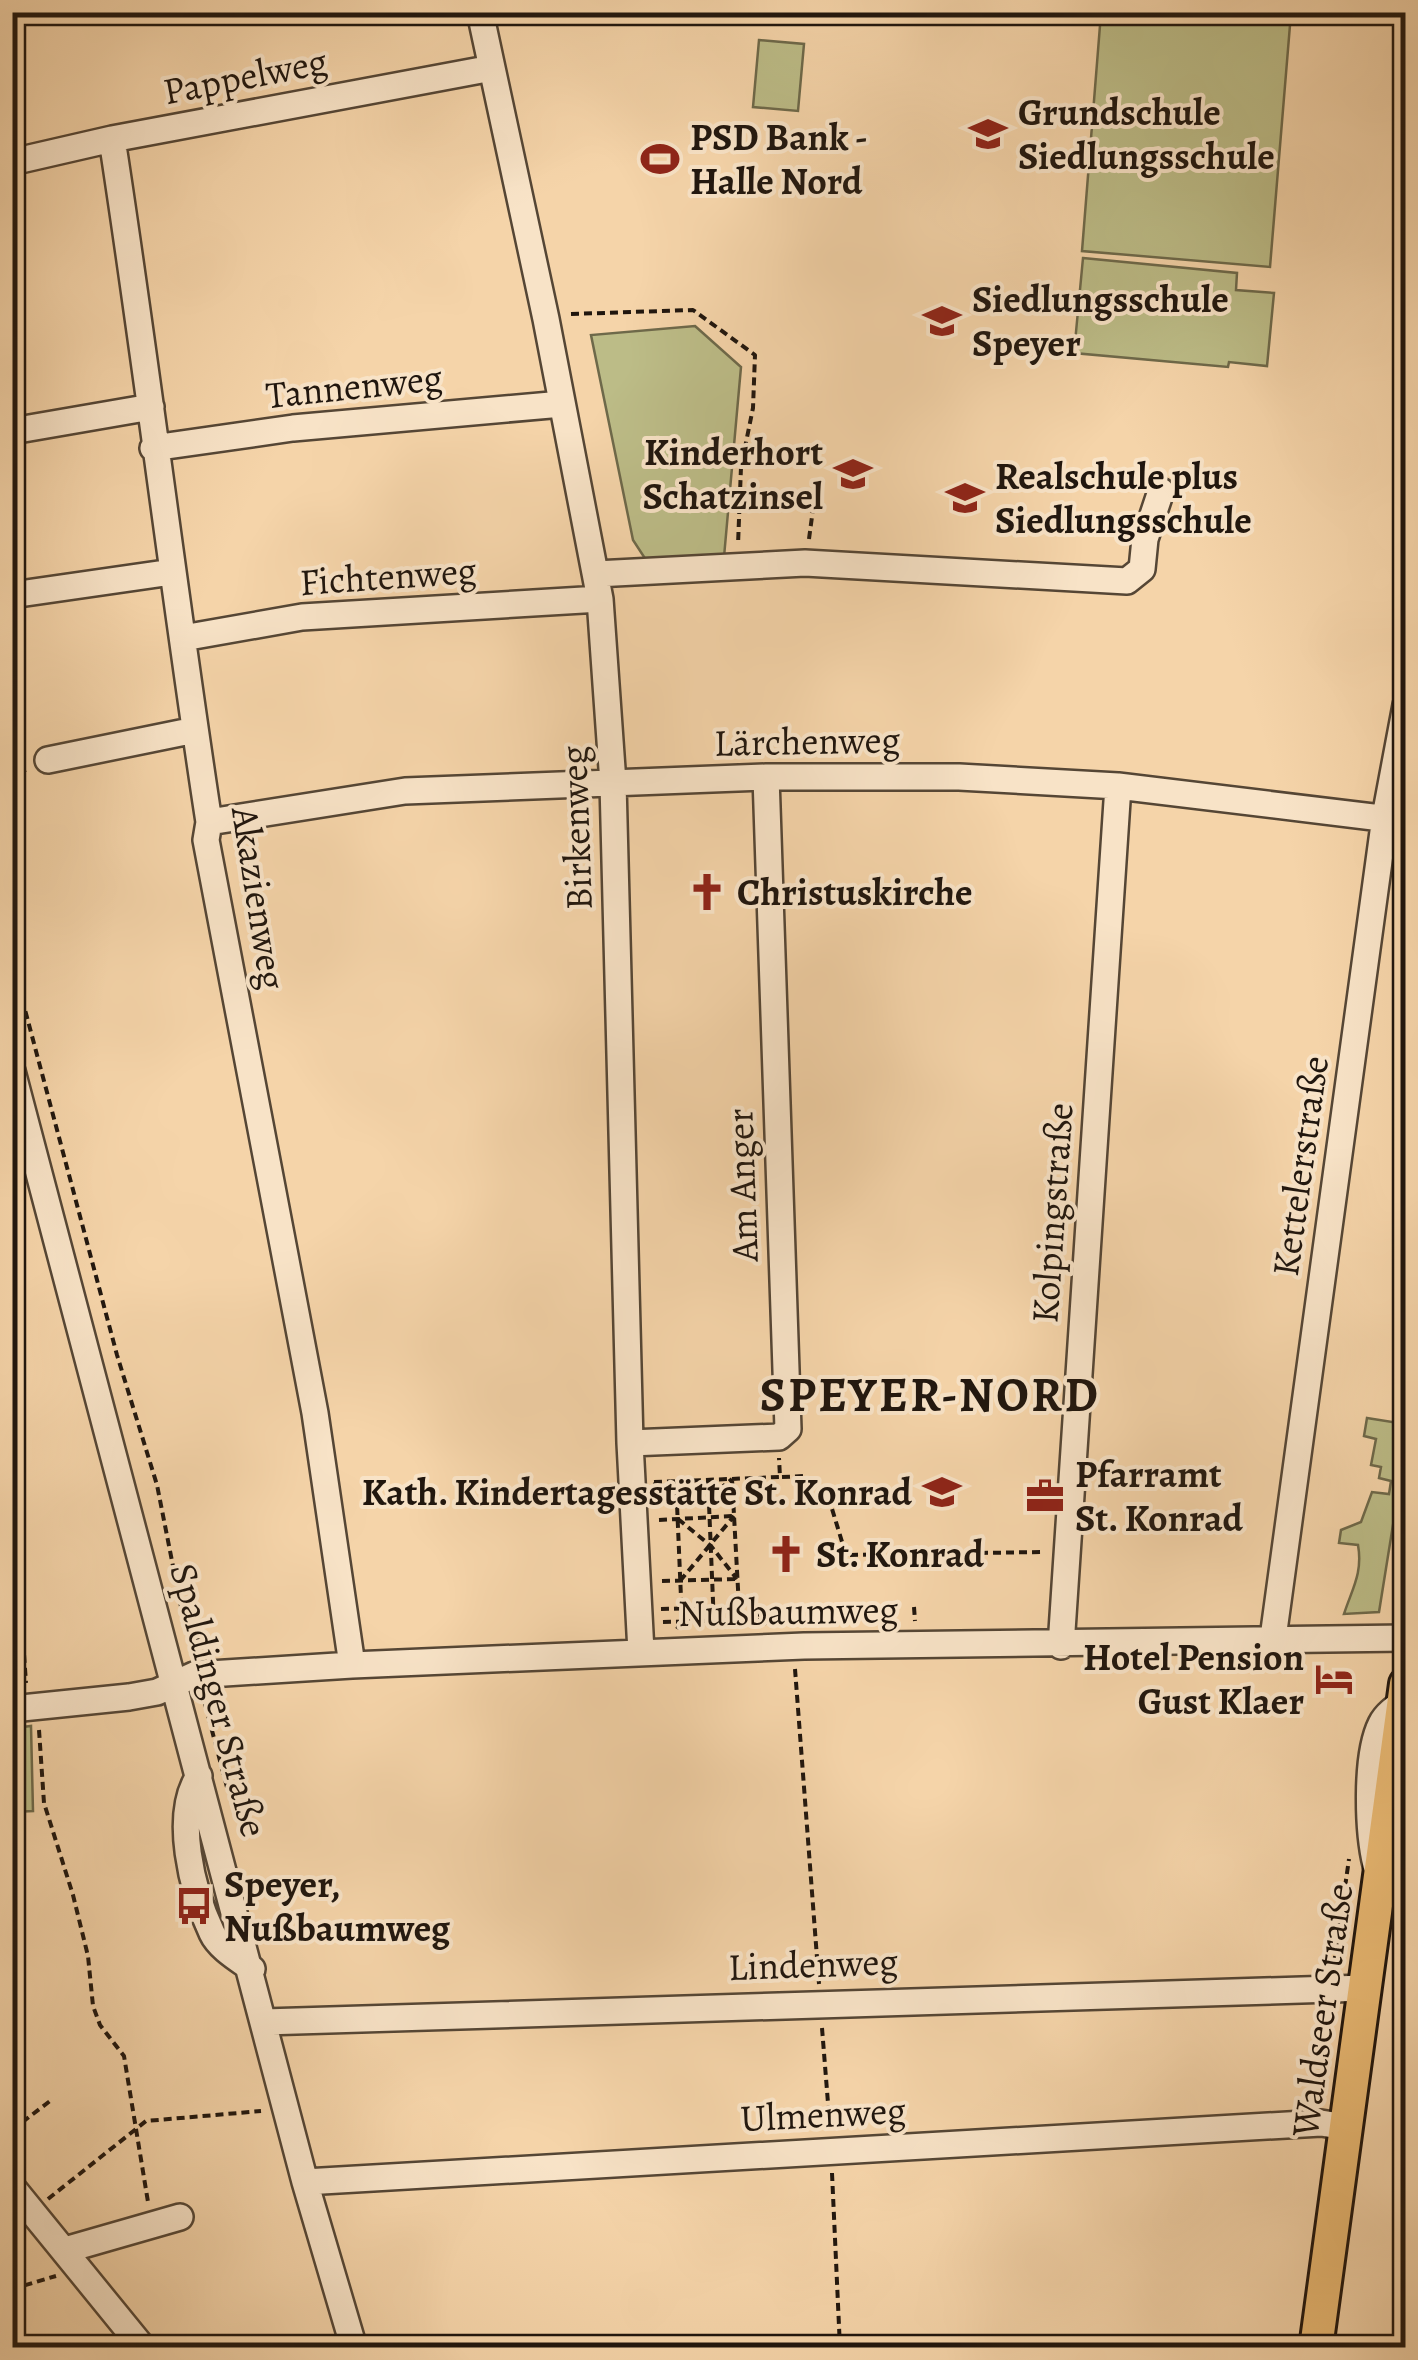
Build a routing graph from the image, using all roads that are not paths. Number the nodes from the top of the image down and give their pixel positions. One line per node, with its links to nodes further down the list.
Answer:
1 (480, 12): 2 (street, Birkenweg)
2 (492, 68): 3 (street, Pappelweg); 5 (street, Birkenweg)
3 (112, 139): 4 (street, Pappelweg); 6 (street, Akazienweg)
4 (12, 162)
5 (562, 404): 8 (street, Tannenweg); 11 (street, Birkenweg)
6 (150, 407): 7 (street); 8 (street, Akazienweg)
7 (12, 431)
8 (154, 448): 10 (street, Akazienweg)
9 (1161, 491): 11 (street, Fichtenweg)
10 (172, 572): 12 (street); 13 (street, Akazienweg)
11 (598, 587): 13 (street, Fichtenweg); 18 (street, Birkenweg)
12 (12, 594)
13 (183, 638): 15 (street, Akazienweg)
14 (1406, 705): 20 (street, Kettelerstraße)
15 (195, 730): 16 (street); 21 (street, Akazienweg)
16 (48, 760)
17 (766, 777): 18 (street, Lärchenweg); 19 (street, Lärchenweg); 23 (street, Am Anger)
18 (614, 783): 21 (street, Lärchenweg); 23 (street, Birkenweg)
19 (1118, 786): 20 (street, Lärchenweg); 26 (street, Kolpingstraße)
20 (1395, 819): 24 (street, Kettelerstraße)
21 (209, 822): 28 (street, Akazienweg)
22 (12, 1071): 29 (street, Spaldinger Straße)
23 (630, 1443): 27 (street, Birkenweg)
24 (1274, 1638): 25 (street, Nußbaumweg); 26 (street, Nußbaumweg)
25 (1406, 1638)
26 (1061, 1646): 27 (street, Nußbaumweg)
27 (641, 1652): 28 (street, Nußbaumweg)
28 (352, 1665): 29 (street, Nußbaumweg)
29 (176, 1684): 31 (street, Nußbaumweg); 35 (street, Spaldinger Straße)
30 (1404, 1693): 32 (main road, Waldseer Straße); 33 (street)
31 (19, 1699)
32 (1398, 1818): 33 (main road, Waldseer Straße)
33 (1380, 1882): 34 (main road, Waldseer Straße)
34 (1348, 1988): 35 (street, Lindenweg); 36 (main road, Waldseer Straße)
35 (264, 2022): 37 (street, Spaldinger Straße)
36 (1346, 2127): 37 (street, Ulmenweg); 43 (main road, Waldseer Straße)
37 (305, 2182): 42 (street, Spaldinger Straße)
38 (12, 2186): 40 (street)
39 (180, 2218): 40 (street)
40 (72, 2260): 41 (street)
41 (143, 2348)
42 (354, 2348)
43 (1316, 2348)

